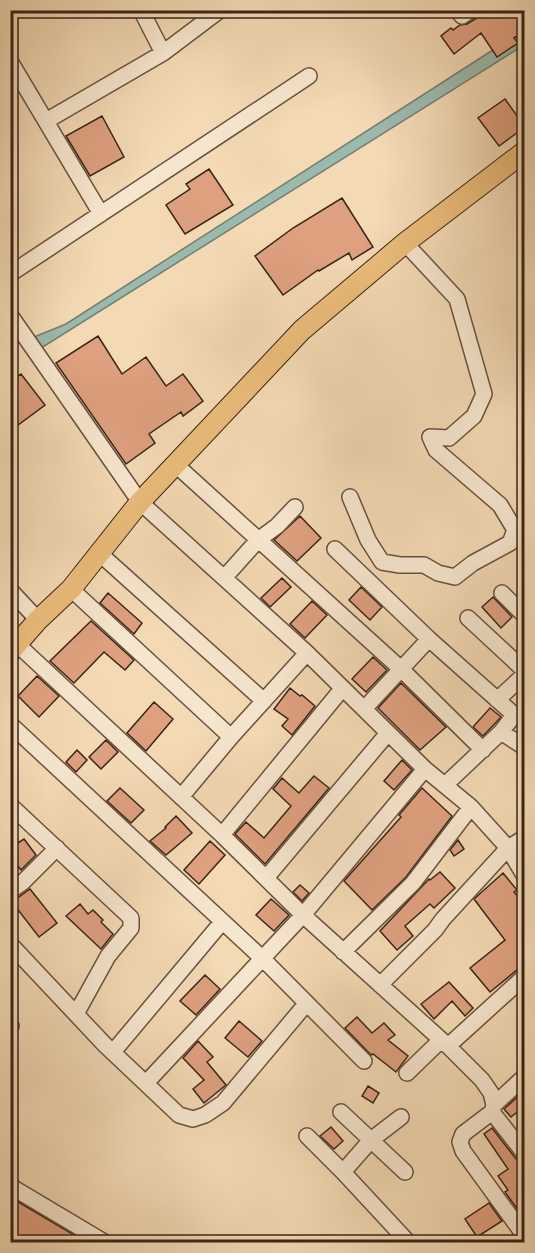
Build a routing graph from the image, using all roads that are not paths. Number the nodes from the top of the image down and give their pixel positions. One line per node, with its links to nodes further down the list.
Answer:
1 (141, 10): 5 (street)
2 (220, 10): 5 (street)
3 (457, 10): 4 (street)
4 (471, 10)
5 (163, 53): 8 (street)
6 (10, 62): 8 (street)
7 (309, 76): 10 (street)
8 (46, 121): 10 (street)
9 (525, 152): 11 (main road)
10 (101, 214): 12 (street)
11 (405, 243): 14 (main road); 15 (street)
12 (10, 274)
13 (10, 315): 16 (street)
14 (176, 465): 16 (main road); 18 (street)
15 (350, 497)
16 (140, 502): 20 (main road); 21 (street)
17 (295, 507): 18 (street)
18 (258, 540): 21 (street); 32 (street)
19 (335, 549): 29 (street)
20 (99, 553): 22 (main road); 37 (street)
21 (224, 579): 31 (street)
22 (70, 589): 28 (main road); 42 (street)
23 (10, 591): 28 (street)
24 (502, 592): 26 (street)
25 (10, 605): 28 (street)
26 (525, 615)
27 (468, 618): 33 (street)
28 (35, 623): 30 (main road)
29 (429, 639): 32 (street); 36 (street)
30 (14, 648): 47 (street)
31 (307, 653): 35 (street); 37 (street)
32 (401, 669): 38 (street); 44 (street)
33 (525, 670)
34 (525, 675): 36 (street)
35 (342, 689): 38 (street); 50 (street)
36 (497, 700): 40 (street)
37 (264, 701): 42 (street)
38 (364, 709): 41 (street)
39 (10, 724): 58 (street)
40 (501, 732): 43 (street); 44 (street)
41 (388, 733): 45 (street); 55 (street)
42 (231, 736): 47 (street)
43 (525, 747)
44 (483, 750): 46 (street)
45 (425, 769): 46 (street); 57 (street)
46 (445, 785): 49 (street)
47 (181, 797): 50 (street)
48 (10, 805): 52 (street)
49 (471, 807): 53 (street); 60 (street)
50 (222, 835): 55 (street)
51 (525, 838): 53 (street)
52 (57, 848): 56 (street); 65 (street)
53 (508, 848): 54 (street); 63 (street)
54 (525, 875)
55 (266, 878): 57 (street)
56 (10, 891)
57 (303, 915): 60 (street); 61 (street)
58 (222, 922): 61 (street); 67 (street)
59 (10, 944): 65 (street)
60 (343, 952): 63 (street)
61 (263, 959): 64 (street); 71 (street)
62 (525, 977): 66 (street)
63 (380, 985): 66 (street)
64 (306, 1004): 68 (street); 71 (street)
65 (76, 1014): 67 (street)
66 (444, 1043): 69 (street); 72 (street)
67 (113, 1052): 71 (street)
68 (364, 1061)
69 (407, 1073)
70 (525, 1077): 72 (street)
71 (146, 1083)
72 (493, 1109): 77 (street); 81 (street)
73 (341, 1112): 76 (street)
74 (401, 1117): 76 (street)
75 (307, 1136): 78 (street)
76 (371, 1140): 78 (street); 79 (street)
77 (525, 1153)
78 (343, 1172): 83 (street)
79 (405, 1172)
80 (10, 1186): 82 (street)
81 (525, 1235)
82 (104, 1242)
83 (408, 1242)

